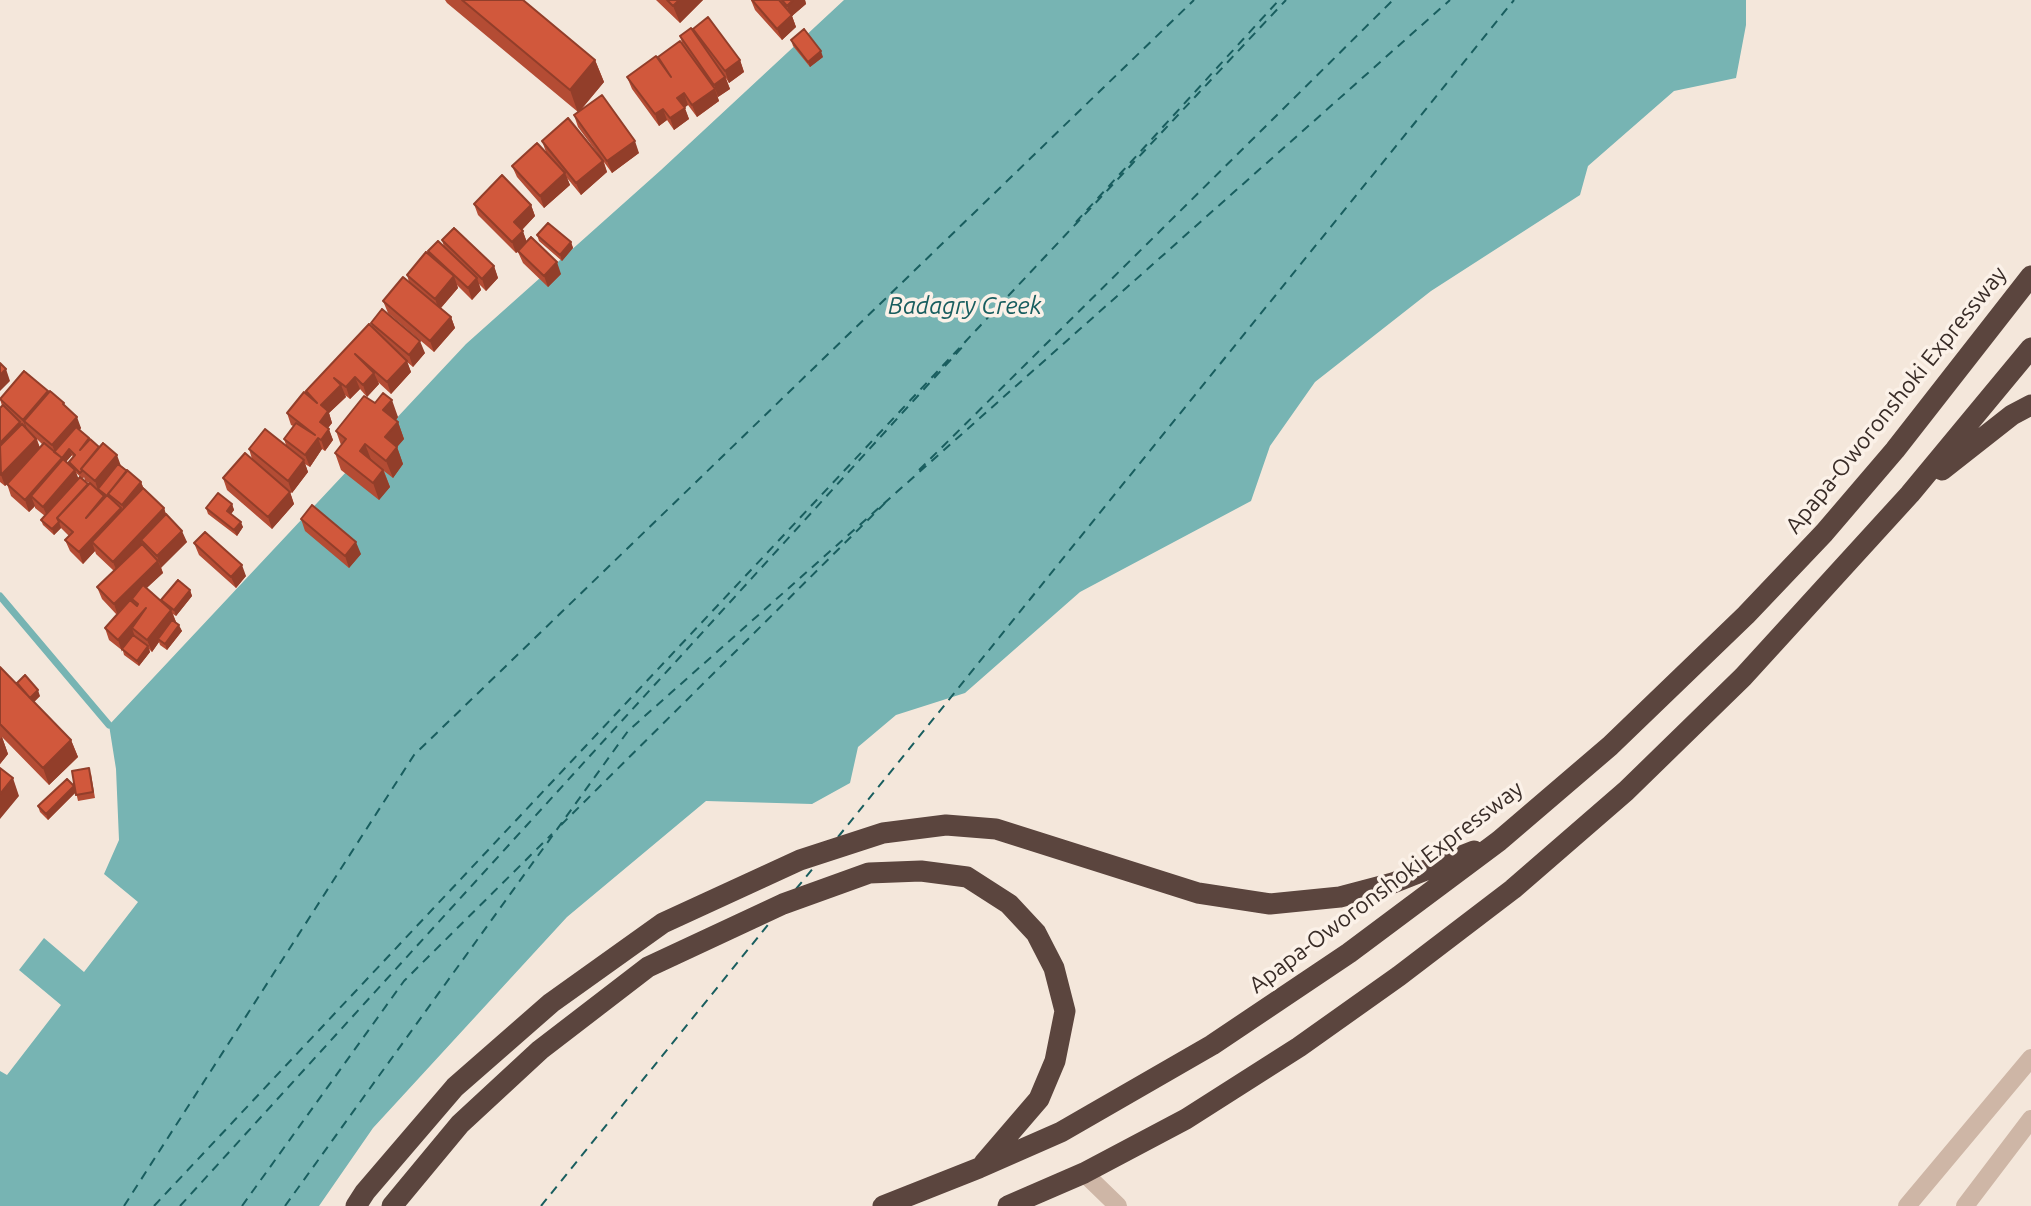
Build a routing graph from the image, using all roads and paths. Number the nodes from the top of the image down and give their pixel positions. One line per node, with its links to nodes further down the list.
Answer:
1 (2031, 276): 5 (highway, Apapa-Oworonshoki Expressway)
2 (2031, 348): 4 (highway)
3 (2031, 405): 4 (highway)
4 (1910, 494): 9 (highway)
5 (1499, 841): 8 (highway, Apapa-Oworonshoki Expressway); 10 (highway)
6 (2031, 1058): 15 (street)
7 (2031, 1119): 16 (street)
8 (979, 1168): 11 (highway); 12 (highway, Apapa-Oworonshoki Expressway)
9 (1084, 1173): 13 (highway); 14 (street)
10 (356, 1206)
11 (392, 1206)
12 (883, 1206)
13 (1008, 1206)
14 (1118, 1206)
15 (1907, 1206)
16 (1965, 1206)

